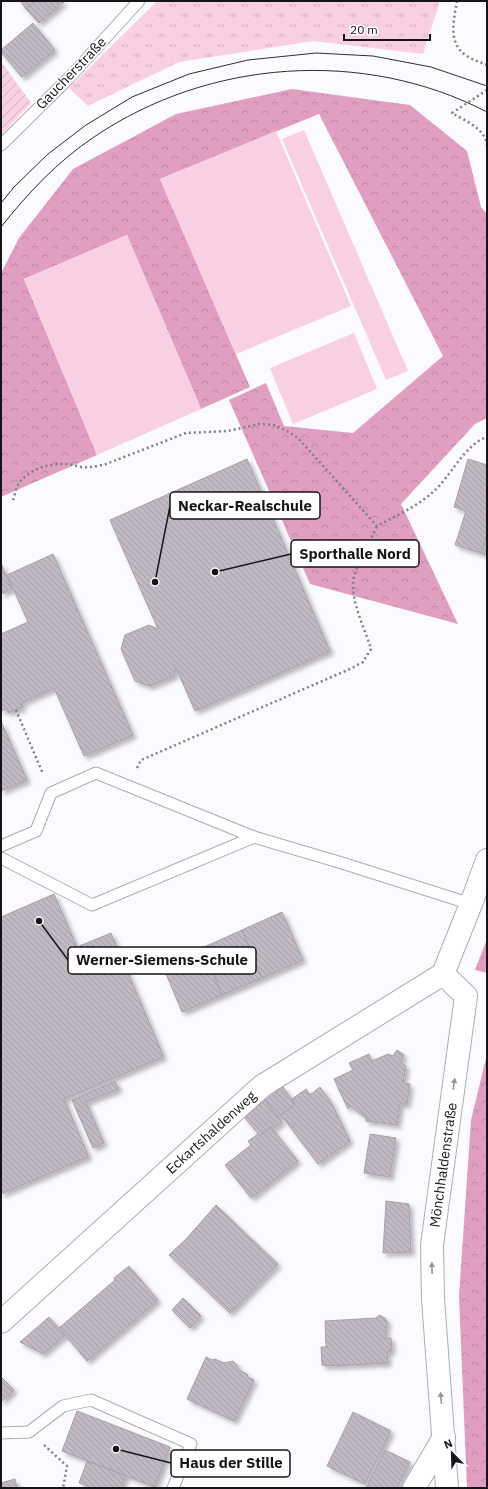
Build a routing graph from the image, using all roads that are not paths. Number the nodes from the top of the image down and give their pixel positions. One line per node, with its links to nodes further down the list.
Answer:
1 (139, 1): 2 (lane, Gaucherstraße)
2 (1, 145)
3 (254, 837): 4 (lane); 5 (lane); 7 (lane)
4 (1, 846)
5 (1, 858)
6 (487, 860): 7 (street)
7 (471, 904): 8 (street)
8 (443, 974): 9 (street, Eckartshaldenweg); 11 (street, Mönchhaldenstraße, one-way to 8)
9 (1, 1322)
10 (1, 1433): 12 (lane)
11 (444, 1437): 13 (street); 14 (street, Mönchhaldenstraße)
12 (173, 1488)
13 (414, 1488)
14 (447, 1488)

